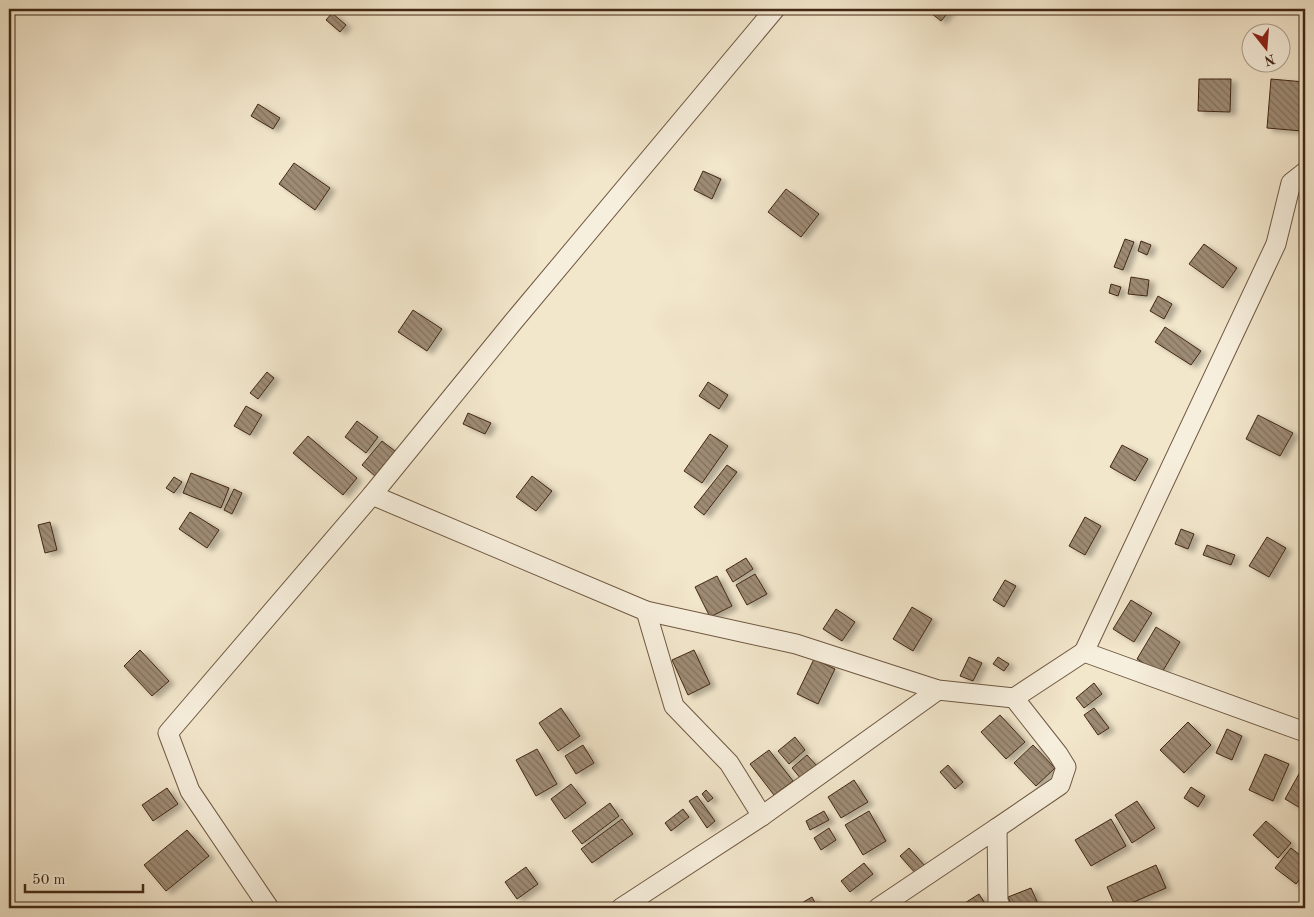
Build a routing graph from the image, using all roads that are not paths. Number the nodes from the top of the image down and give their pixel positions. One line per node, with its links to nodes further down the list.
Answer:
1 (775, 9): 3 (street)
2 (1305, 172): 5 (street)
3 (372, 495): 4 (street); 11 (street)
4 (646, 611): 6 (street); 9 (street)
5 (1084, 652): 7 (street); 8 (street)
6 (938, 690): 7 (street); 9 (street)
7 (1014, 698): 10 (street)
8 (1305, 732)
9 (762, 816): 12 (street)
10 (997, 828): 13 (street); 14 (street)
11 (269, 908)
12 (621, 908)
13 (878, 908)
14 (1001, 908)

